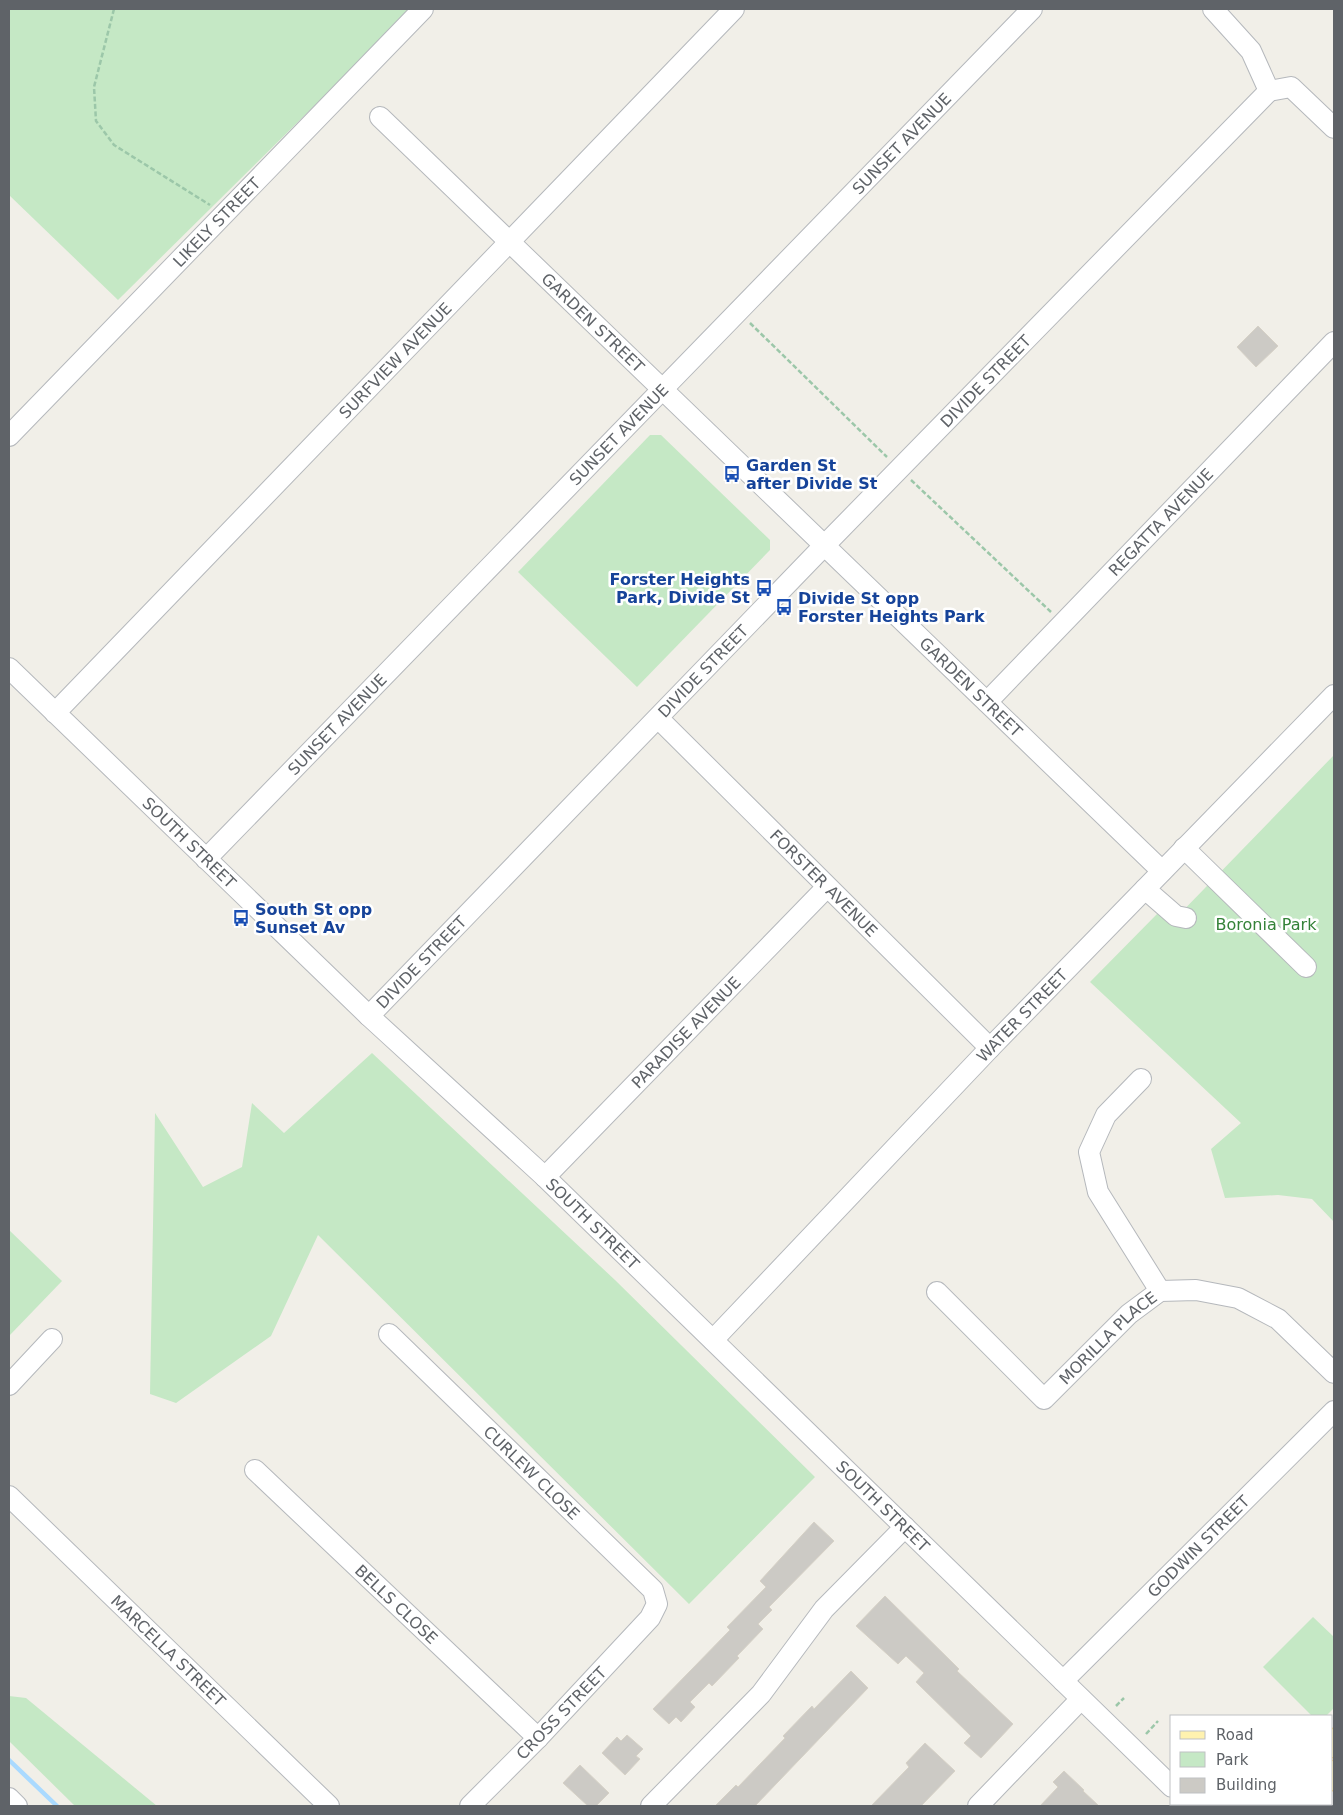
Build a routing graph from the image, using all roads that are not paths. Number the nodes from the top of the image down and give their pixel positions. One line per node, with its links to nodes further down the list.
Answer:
1 (423, 9): 11 (street, LIKELY STREET)
2 (734, 9): 8 (street, SURFVIEW AVENUE)
3 (1032, 9): 10 (street, SUNSET AVENUE)
4 (1213, 9): 5 (street)
5 (1269, 91): 7 (street); 12 (street, DIVIDE STREET)
6 (380, 117): 8 (street, GARDEN STREET)
7 (1334, 128)
8 (510, 242): 10 (street, GARDEN STREET); 16 (street, SURFVIEW AVENUE)
9 (1334, 342): 15 (street, REGATTA AVENUE)
10 (662, 389): 12 (street, GARDEN STREET); 19 (street, SUNSET AVENUE)
11 (9, 436)
12 (824, 546): 15 (street, GARDEN STREET); 17 (street, DIVIDE STREET)
13 (9, 668): 16 (street, SOUTH STREET)
14 (1334, 694): 18 (street, WATER STREET)
15 (986, 702): 20 (street, GARDEN STREET)
16 (55, 713): 19 (street, SOUTH STREET)
17 (658, 718): 21 (street, FORSTER AVENUE); 25 (street, DIVIDE STREET)
18 (1184, 848): 20 (street, WATER STREET); 24 (street)
19 (206, 859): 25 (street, SOUTH STREET)
20 (1162, 872): 22 (street, WATER STREET)
21 (827, 887): 26 (street, FORSTER AVENUE); 28 (street, PARADISE AVENUE)
22 (1145, 889): 23 (street); 26 (street, WATER STREET)
23 (1186, 918)
24 (1306, 967)
25 (369, 1016): 28 (street, SOUTH STREET)
26 (990, 1048): 33 (street, WATER STREET)
27 (1141, 1079): 29 (street)
28 (545, 1177): 33 (street, SOUTH STREET)
29 (1160, 1291): 30 (street, MORILLA PLACE); 34 (street, MORILLA PLACE)
30 (936, 1292)
31 (389, 1334): 40 (street, CURLEW CLOSE)
32 (52, 1339): 35 (street)
33 (713, 1340): 39 (street, SOUTH STREET)
34 (1334, 1373)
35 (9, 1385)
36 (1334, 1411): 41 (street, GODWIN STREET)
37 (256, 1470): 43 (street, BELLS CLOSE)
38 (9, 1496): 47 (street, MARCELLA STREET)
39 (905, 1527): 41 (street, SOUTH STREET); 49 (street)
40 (650, 1618): 43 (street, CROSS STREET)
41 (1063, 1681): 42 (street, SOUTH STREET)
42 (1081, 1699): 44 (street, SOUTH STREET); 50 (street)
43 (538, 1738): 48 (street, CROSS STREET)
44 (1170, 1785)
45 (9, 1798): 46 (street)
46 (17, 1806)
47 (329, 1806)
48 (470, 1806)
49 (652, 1806)
50 (978, 1806)

